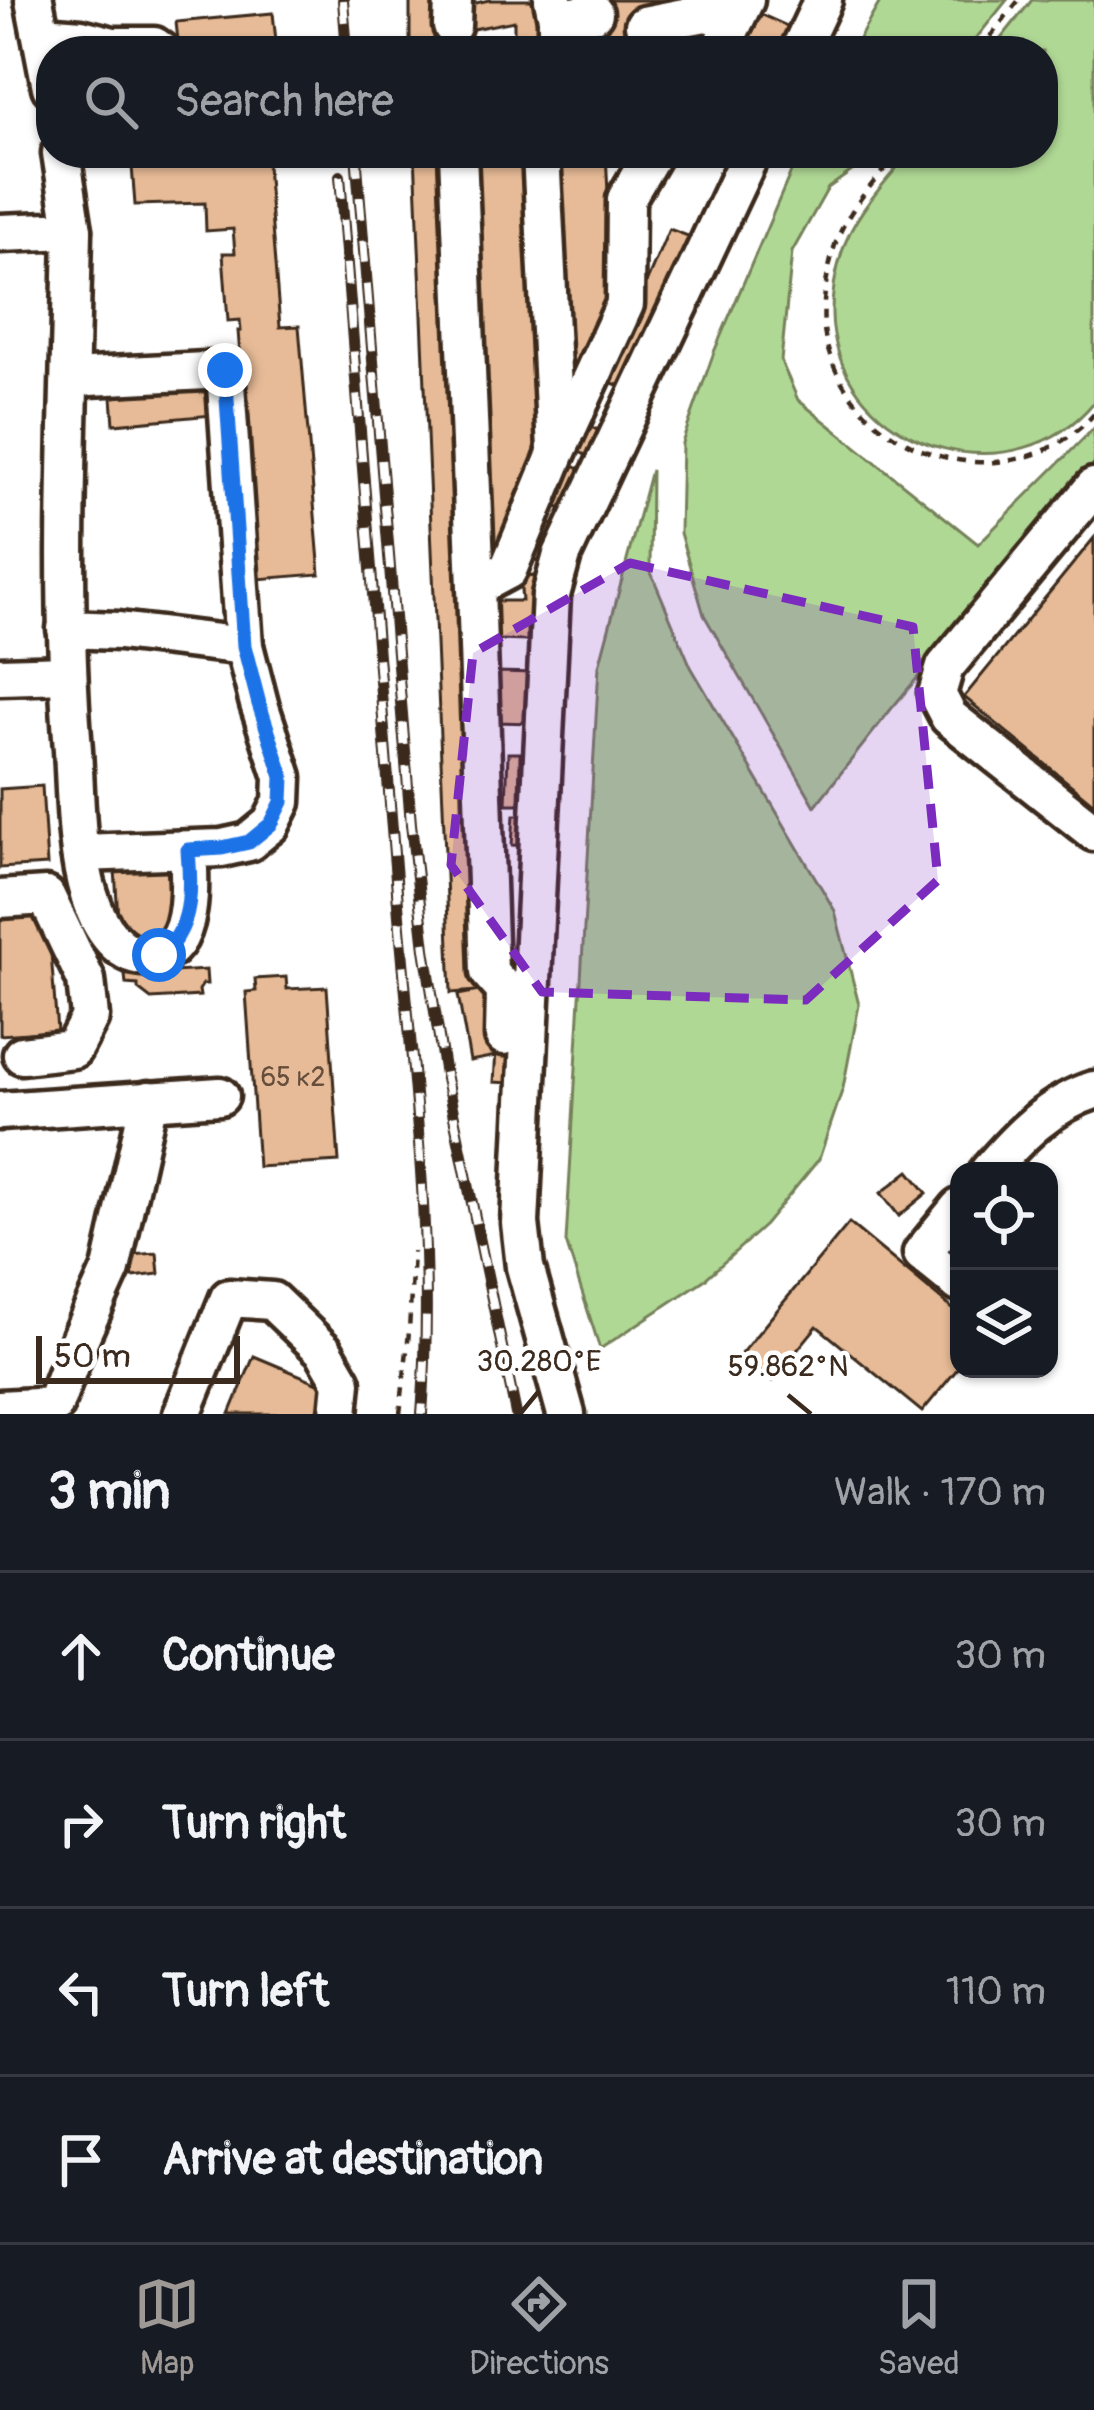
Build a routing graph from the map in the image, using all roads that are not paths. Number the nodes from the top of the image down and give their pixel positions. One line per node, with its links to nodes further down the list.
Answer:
1 (823, 0): 8 (lane)
2 (594, 13): 4 (lane)
3 (38, 18): 7 (lane)
4 (556, 23)
5 (733, 24): 6 (lane)
6 (644, 25)
7 (77, 36)
8 (806, 36)
9 (63, 168): 14 (lane)
10 (459, 168): 19 (lane)
11 (542, 168): 17 (lane)
12 (644, 168): 17 (lane)
13 (744, 168): 40 (lane)
14 (73, 230): 15 (lane); 16 (lane)
15 (0, 233)
16 (70, 378): 20 (lane); 21 (lane)
17 (556, 454): 19 (lane)
18 (1094, 487): 24 (lane)
19 (476, 586): 28 (lane)
20 (66, 629): 21 (lane); 22 (lane)
21 (244, 646): 25 (lane)
22 (67, 674): 23 (lane); 26 (lane)
23 (0, 676)
24 (1094, 832)
25 (188, 850): 26 (lane); 26 (lane)
26 (81, 853)
27 (0, 899): 29 (lane)
28 (504, 1036)
29 (22, 1055)
30 (1094, 1090): 34 (lane)
31 (220, 1096): 32 (lane)
32 (149, 1100): 33 (lane); 37 (lane)
33 (0, 1111)
34 (997, 1162)
35 (950, 1219): 36 (lane)
36 (950, 1276)
37 (0, 1408)
38 (182, 1414): 39 (lane)
39 (339, 1414)
40 (566, 1414)

